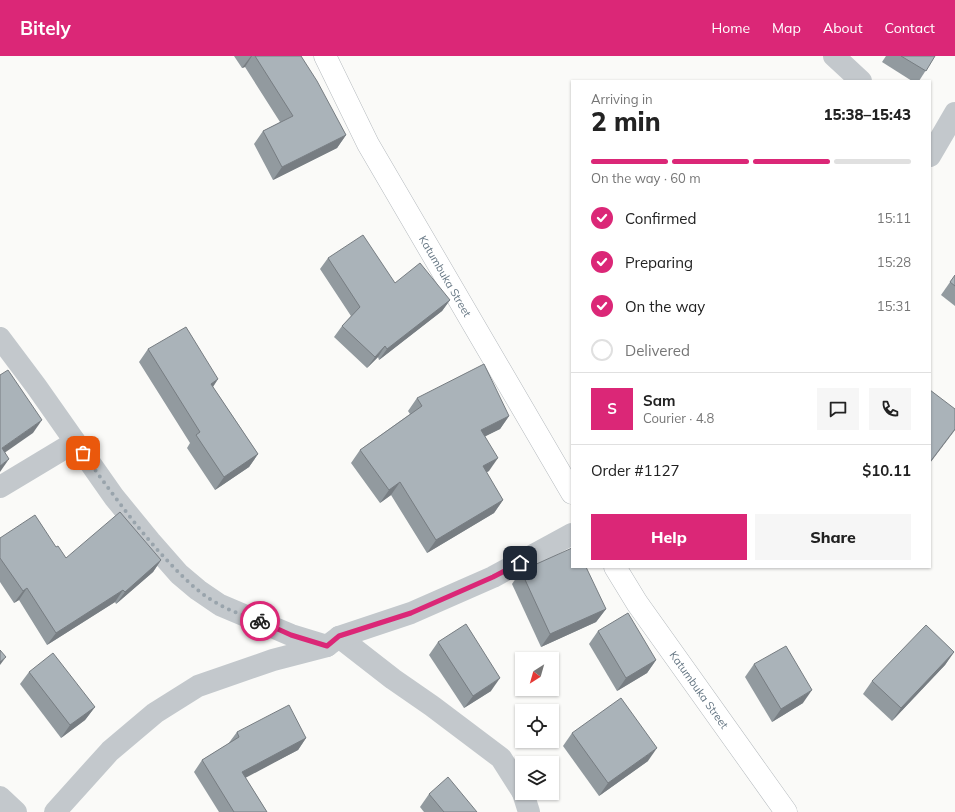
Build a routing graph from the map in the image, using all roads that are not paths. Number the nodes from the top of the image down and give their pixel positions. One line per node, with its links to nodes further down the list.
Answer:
1 (325, 56): 9 (main road, Katumbuka Street)
2 (834, 56): 3 (street)
3 (860, 80)
4 (955, 113): 5 (street)
5 (931, 150)
6 (0, 338): 7 (street)
7 (75, 442): 8 (street); 12 (street)
8 (0, 487)
9 (571, 491)
10 (571, 535): 12 (street)
11 (616, 568): 19 (main road, Katumbuka Street)
12 (333, 641): 13 (street); 17 (street)
13 (515, 781)
14 (0, 797): 16 (street)
15 (525, 800): 18 (street)
16 (16, 812)
17 (55, 812)
18 (529, 812)
19 (786, 812)

